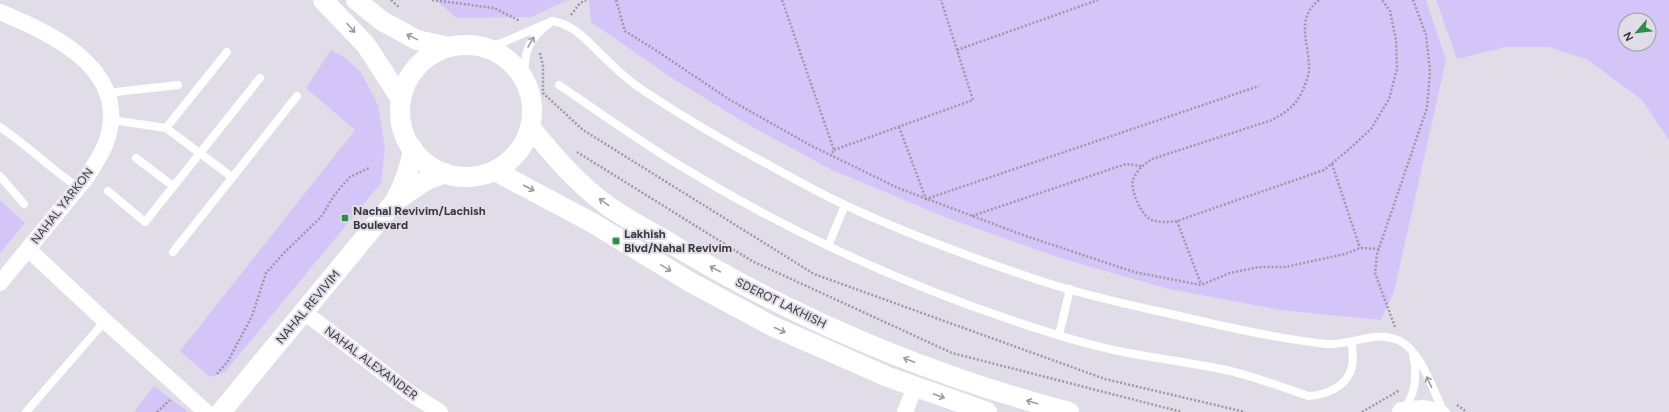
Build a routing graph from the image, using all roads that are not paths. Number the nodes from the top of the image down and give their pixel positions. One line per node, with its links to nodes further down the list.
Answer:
1 (323, 0): 14 (street, one-way to 14)
2 (356, 0): 5 (street, one-way to 2)
3 (0, 12): 12 (street, NAHAL YARKON)
4 (552, 21): 6 (lane); 9 (lane, one-way to 4); 31 (lane)
5 (449, 47): 6 (street); 14 (street)
6 (485, 48): 9 (street)
7 (227, 52): 18 (lane)
8 (260, 78): 20 (lane)
9 (524, 80): 17 (street)
10 (178, 85): 12 (lane)
11 (559, 85): 32 (lane)
12 (107, 93): 15 (street, NAHAL YARKON)
13 (297, 96): 25 (lane)
14 (401, 99): 19 (street)
15 (112, 120): 18 (lane); 27 (street, NAHAL YARKON)
16 (0, 127): 27 (lane)
17 (530, 127): 22 (street); 49 (street, SDEROT LAKHISH, one-way to 17)
18 (166, 128): 20 (lane)
19 (413, 149): 23 (street); 29 (street, NAHAL REVIVIM)
20 (201, 154): 25 (lane); 26 (lane)
21 (136, 158): 26 (lane)
22 (495, 171): 23 (street); 42 (street, SDEROT LAKHISH, one-way to 42)
23 (445, 173): 29 (street, NAHAL REVIVIM)
24 (0, 176): 30 (lane)
25 (232, 177): 34 (lane)
26 (173, 186): 28 (lane)
27 (79, 188): 33 (street, NAHAL YARKON)
28 (108, 191)
29 (395, 201): 37 (street, NAHAL REVIVIM)
30 (24, 204)
31 (845, 205): 32 (lane); 36 (lane)
32 (828, 246): 39 (lane)
33 (28, 249): 35 (street, NAHAL YARKON); 38 (street)
34 (173, 252)
35 (0, 282)
36 (1070, 290): 39 (lane); 40 (lane)
37 (304, 312): 45 (street, NAHAL REVIVIM); 46 (street, NAHAL ALEXANDER)
38 (105, 321): 43 (lane); 44 (street)
39 (1059, 335): 40 (lane)
40 (1352, 342): 41 (lane)
41 (1413, 351): 50 (lane); 52 (lane, one-way to 41)
42 (915, 387): 47 (street); 48 (street, SDEROT LAKHISH, one-way to 48)
43 (26, 412)
44 (206, 412)
45 (221, 412)
46 (440, 412)
47 (905, 412)
48 (987, 412)
49 (1069, 412)
50 (1402, 412): 51 (street)
51 (1435, 412)
52 (1446, 412)

